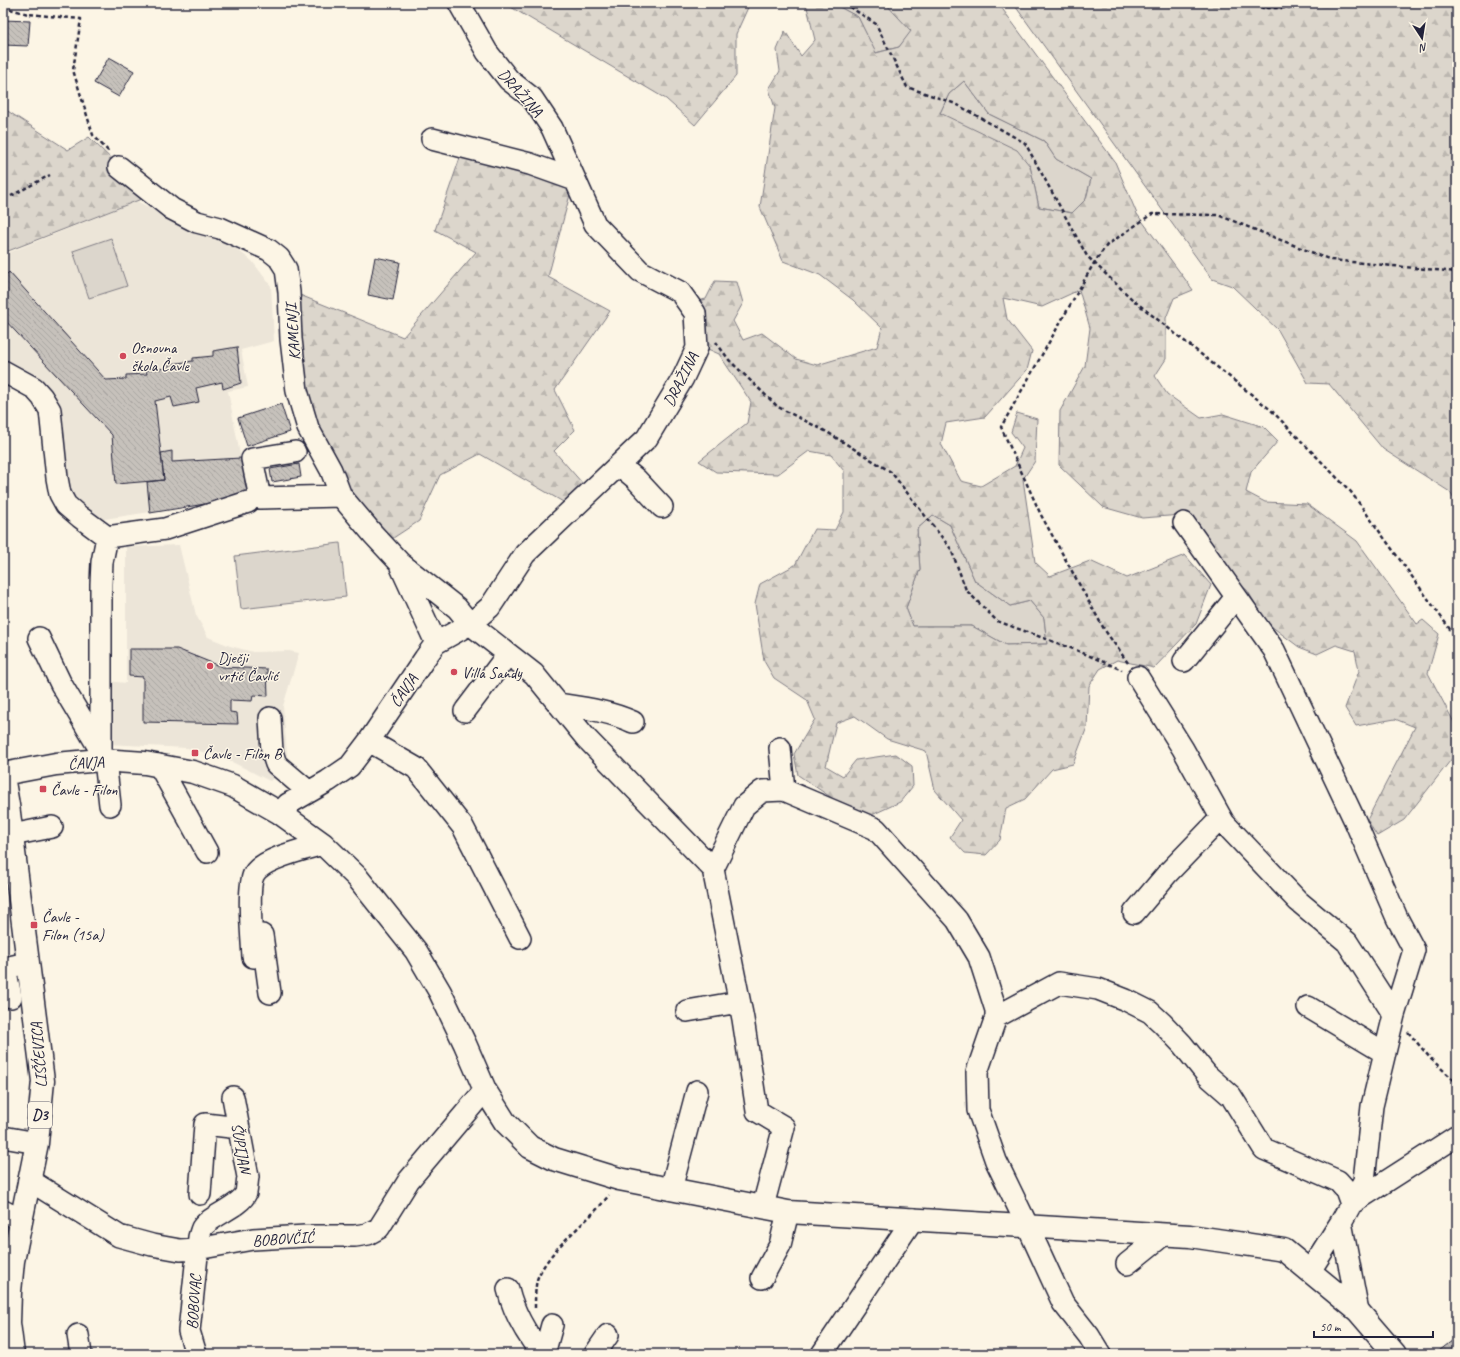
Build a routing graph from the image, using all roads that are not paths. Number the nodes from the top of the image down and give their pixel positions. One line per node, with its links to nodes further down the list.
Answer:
1 (460, 3): 4 (street, DRAŽINA)
2 (432, 139): 4 (street)
3 (115, 161): 8 (street, KAMENJI)
4 (575, 180): 7 (street, DRAŽINA)
5 (3, 371): 12 (street)
6 (295, 452): 8 (street)
7 (619, 465): 10 (street); 15 (street, DRAŽINA)
8 (342, 496): 13 (street, KAMENJI)
9 (248, 502): 12 (street)
10 (662, 507)
11 (1184, 523): 14 (street)
12 (107, 537): 27 (street)
13 (400, 563): 15 (street, KAMENJI); 17 (street, KAMENJI)
14 (1236, 597): 19 (street); 51 (street)
15 (470, 624): 17 (street, ČAVJA); 18 (street)
16 (39, 638): 27 (street)
17 (436, 643): 25 (street, ČAVJA)
18 (508, 654): 21 (street); 22 (street)
19 (1184, 661)
20 (1138, 677): 34 (street)
21 (558, 704): 24 (street); 39 (street)
22 (465, 711)
23 (270, 718): 31 (street)
24 (633, 722)
25 (369, 740): 31 (street, ČAVJA); 43 (street)
26 (780, 748): 30 (street)
27 (103, 757): 28 (main road, ČAVJA); 29 (main road, ČAVJA); 32 (street)
28 (159, 765): 33 (main road, ČAVJA); 38 (street)
29 (3, 775): 36 (main road, ČAVJA / D3)
30 (784, 790): 39 (street); 52 (street)
31 (310, 792): 33 (street, ČAVJA)
32 (110, 805)
33 (280, 813): 37 (main road, ČAVJA)
34 (1221, 818): 42 (street); 51 (street)
35 (47, 822): 36 (street)
36 (11, 829): 40 (main road, ČAVJA / D3)
37 (323, 844): 41 (street); 54 (main road, ČAVJA)
38 (207, 852)
39 (713, 869): 48 (street)
40 (10, 876): 45 (main road, LIŠĆEVICA / D3)
41 (253, 878): 44 (street); 46 (street)
42 (1134, 913)
43 (520, 938)
44 (253, 956)
45 (28, 963): 47 (street); 60 (main road, LIŠĆEVICA / D3)
46 (270, 994)
47 (11, 997)
48 (740, 1002): 50 (street); 65 (street)
49 (1308, 1007): 53 (street)
50 (687, 1011)
51 (1394, 1015): 53 (street)
52 (996, 1016): 64 (street); 70 (street)
53 (1385, 1053): 64 (street)
54 (485, 1090): 62 (main road, ČAVJA); 72 (street, BOBOVČIĆ)
55 (697, 1091): 62 (street)
56 (233, 1097): 57 (street, ŠUPIJAN)
57 (239, 1128): 63 (street); 72 (street, ŠUPIJAN)
58 (1457, 1136): 64 (street)
59 (3, 1137): 60 (street)
60 (37, 1143): 61 (main road, LIŠĆEVICA / D3)
61 (29, 1180): 67 (main road, LIŠĆEVICA / D3); 72 (street, BOBOVČIĆ)
62 (671, 1189): 65 (main road, ČAVJA)
63 (200, 1194)
64 (1351, 1204): 69 (street)
65 (763, 1206): 66 (main road, ČAVJA)
66 (788, 1212): 68 (main road, ČAVJA); 75 (street)
67 (12, 1216): 81 (main road, LIŠĆEVICA / D3)
68 (913, 1219): 70 (main road, ČAVJA); 84 (street)
69 (1341, 1222): 74 (street); 77 (street)
70 (1028, 1226): 71 (main road, ČAVJA); 85 (street)
71 (1164, 1235): 73 (street); 74 (main road, ČAVJA)
72 (197, 1249): 82 (street, BOBOVAC)
73 (1127, 1264)
74 (1310, 1271): 77 (main road, ČAVJA)
75 (762, 1278)
76 (508, 1290): 80 (street)
77 (1358, 1311): 86 (main road, ČAVJA)
78 (544, 1319): 80 (street)
79 (608, 1335): 83 (street)
80 (543, 1353)
81 (13, 1354)
82 (196, 1354)
83 (595, 1354)
84 (822, 1354)
85 (1100, 1354)
86 (1395, 1354)

